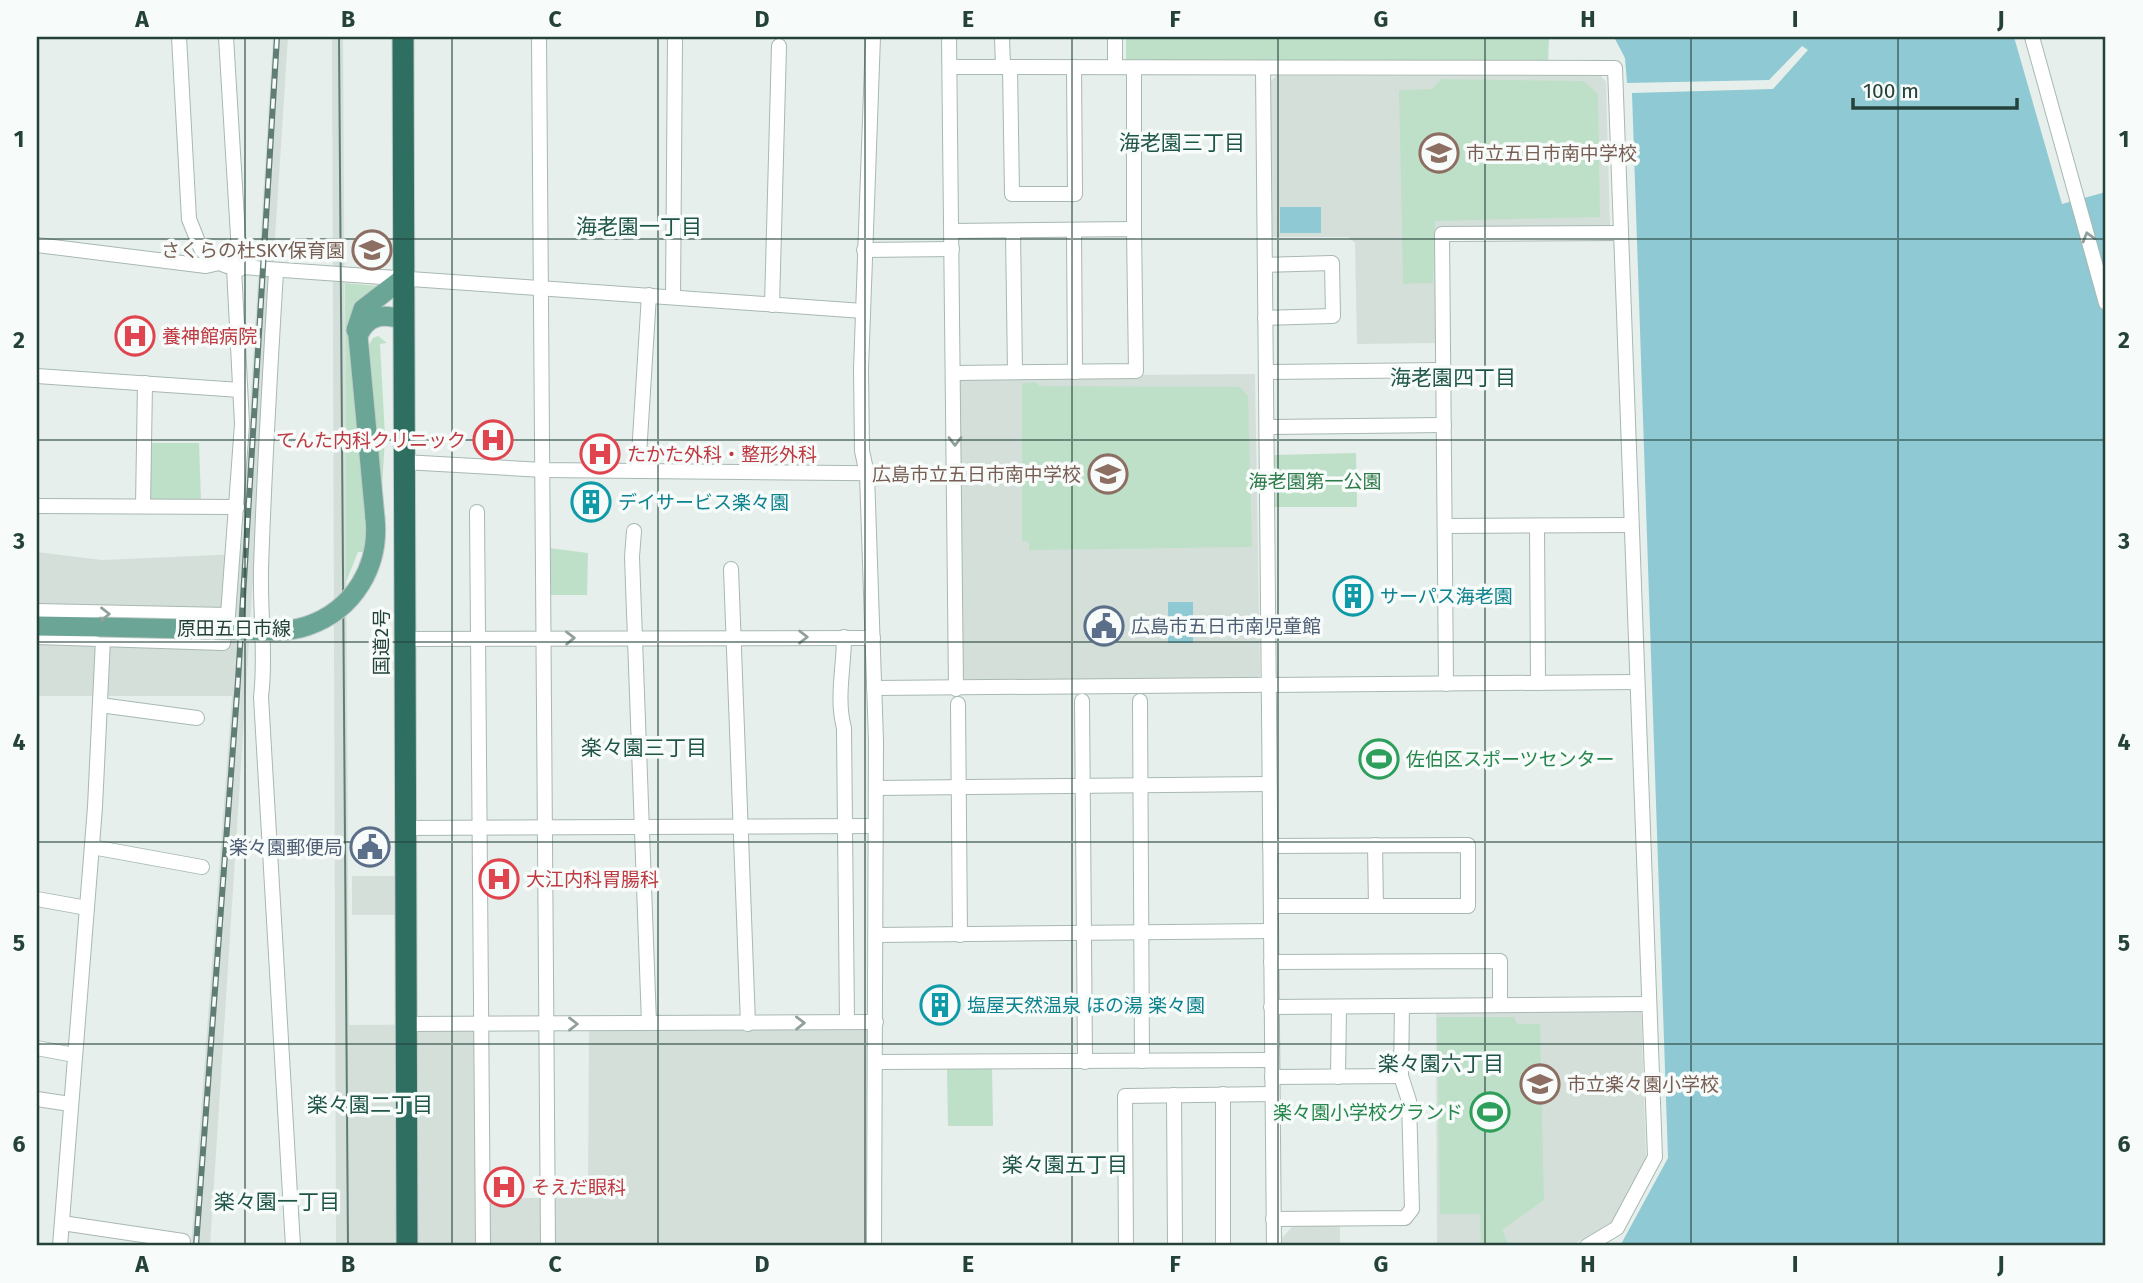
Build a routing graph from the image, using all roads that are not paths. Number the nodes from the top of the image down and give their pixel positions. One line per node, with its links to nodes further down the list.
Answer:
1 (180, 37): 26 (street)
2 (226, 37): 28 (street)
3 (403, 37): 30 (highway, 国道2号)
4 (539, 37): 31 (street)
5 (675, 37): 33 (street)
6 (873, 37): 25 (street)
7 (949, 37): 12 (street)
8 (1002, 37): 13 (street)
9 (1115, 37): 15 (street)
10 (2032, 37): 34 (street, one-way to 10)
11 (779, 46): 35 (street)
12 (950, 67): 13 (street); 20 (street)
13 (1006, 67): 14 (street); 14 (street)
14 (1074, 67): 15 (street)
15 (1115, 67): 16 (street)
16 (1134, 68): 17 (street); 18 (street)
17 (1263, 68): 22 (street); 27 (street)
18 (1134, 229): 19 (street); 42 (street)
19 (1073, 230): 21 (street); 42 (street)
20 (952, 231): 21 (street); 24 (street)
21 (1013, 231): 41 (street)
22 (1620, 233): 40 (street); 59 (street)
23 (37, 245): 26 (street)
24 (952, 249): 25 (street); 44 (street)
25 (864, 250): 36 (street)
26 (219, 263): 28 (street)
27 (1265, 265): 37 (street); 37 (street)
28 (237, 269): 29 (street); 47 (street)
29 (276, 272): 30 (street); 143 (street)
30 (402, 279): 31 (street); 38 (highway, 国道2号); 39 (main road, 原田五日市線)
31 (541, 287): 32 (street); 51 (street)
32 (649, 295): 33 (street); 52 (street)
33 (673, 297): 35 (street)
34 (2106, 303)
35 (772, 305): 36 (street)
36 (863, 311): 53 (street)
37 (1265, 318): 43 (street)
38 (403, 320): 39 (main road); 50 (highway, 国道2号)
39 (357, 345): 67 (main road, 原田五日市線, bridge)
40 (1443, 370): 43 (street); 48 (street)
41 (1015, 372): 42 (street); 44 (street)
42 (1075, 372)
43 (1266, 372): 49 (street)
44 (954, 373): 54 (street, one-way to 54)
45 (37, 376): 46 (street)
46 (145, 383): 47 (street); 56 (street)
47 (240, 390): 57 (street)
48 (1444, 425): 49 (street); 60 (street)
49 (1267, 427): 79 (street)
50 (404, 462): 51 (street); 73 (highway, 国道2号)
51 (543, 470): 52 (street); 75 (street)
52 (638, 471): 53 (street)
53 (867, 474): 54 (street); 72 (street)
54 (955, 474): 81 (street)
55 (37, 506): 56 (street)
56 (143, 506): 57 (street)
57 (237, 507): 65 (street)
58 (477, 512): 74 (street)
59 (1631, 525): 61 (street); 76 (street)
60 (1445, 526): 61 (street); 78 (street)
61 (1537, 526): 77 (street)
62 (635, 531): 69 (street)
63 (731, 569): 71 (street)
64 (37, 611): 65 (street, one-way to 65)
65 (228, 615): 67 (street)
66 (37, 626): 67 (main road, 原田五日市線)
67 (101, 633): 68 (street); 85 (street)
68 (37, 637)
69 (635, 637): 71 (street); 75 (street, one-way to 69); 92 (street)
70 (844, 637): 71 (street, one-way to 70); 72 (street); 93 (street)
71 (734, 638): 97 (street)
72 (873, 638): 80 (street)
73 (404, 639): 74 (street); 98 (highway, 国道2号)
74 (477, 639): 75 (street); 95 (street)
75 (545, 639): 96 (street)
76 (1636, 682): 77 (street); 113 (street)
77 (1538, 683): 78 (street)
78 (1446, 684): 79 (street)
79 (1269, 685): 81 (street); 87 (street)
80 (874, 688): 81 (street); 90 (street)
81 (956, 689)
82 (1082, 701): 89 (street)
83 (1140, 701): 88 (street)
84 (958, 704): 91 (street)
85 (100, 705): 86 (street); 101 (street)
86 (197, 719)
87 (1269, 784): 88 (street); 100 (street)
88 (1140, 785): 89 (street); 109 (street)
89 (1082, 786): 91 (street); 108 (street)
90 (876, 788): 91 (street); 94 (street)
91 (959, 788): 111 (street)
92 (642, 826): 96 (street); 97 (street); 120 (street)
93 (845, 826): 94 (street); 97 (street); 118 (street)
94 (875, 826): 110 (street)
95 (478, 827): 96 (street); 98 (street); 122 (street)
96 (546, 827): 123 (street)
97 (741, 827): 124 (street)
98 (405, 828): 121 (highway, 国道2号)
99 (1375, 845): 100 (street); 105 (street); 105 (street)
100 (1270, 846): 104 (street)
101 (92, 847): 102 (street); 106 (street)
102 (202, 867)
103 (37, 899): 106 (street)
104 (1271, 906): 105 (street); 107 (street)
105 (1376, 906)
106 (87, 908): 126 (street)
107 (1271, 932): 109 (street); 112 (street)
108 (1084, 933): 109 (street); 111 (street); 130 (street)
109 (1142, 933): 127 (street)
110 (876, 935): 111 (street); 119 (street)
111 (960, 935)
112 (1271, 961): 114 (street); 116 (street)
113 (1650, 1004): 114 (street); 152 (street)
114 (1500, 1005): 115 (street)
115 (1402, 1006): 117 (street); 131 (street)
116 (1271, 1007): 117 (street); 128 (street)
117 (1339, 1007): 133 (street)
118 (848, 1022): 119 (street); 124 (street, one-way to 118)
119 (876, 1022): 129 (street)
120 (649, 1023): 123 (street, one-way to 120); 124 (street)
121 (406, 1024): 122 (street); 144 (highway, 国道2号)
122 (480, 1024): 123 (street); 145 (street)
123 (547, 1024): 146 (street)
124 (748, 1024)
125 (37, 1048): 126 (street)
126 (74, 1055): 138 (street)
127 (1142, 1060): 128 (street); 130 (street)
128 (1272, 1060): 132 (street)
129 (876, 1062): 130 (street); 147 (street)
130 (1085, 1062)
131 (1401, 1076): 133 (street); 139 (street)
132 (1272, 1077): 133 (street); 135 (street)
133 (1338, 1077)
134 (1223, 1094): 135 (street); 136 (street); 150 (street)
135 (1272, 1094): 139 (street)
136 (1174, 1095): 148 (street); 149 (street)
137 (37, 1099): 138 (street)
138 (70, 1104): 140 (street)
139 (1273, 1219): 151 (street)
140 (62, 1223): 141 (street); 142 (street)
141 (183, 1241)
142 (60, 1246)
143 (293, 1246)
144 (407, 1246)
145 (482, 1246)
146 (548, 1246)
147 (874, 1246)
148 (1126, 1246)
149 (1175, 1246)
150 (1223, 1246)
151 (1274, 1246)
152 (1587, 1246)

